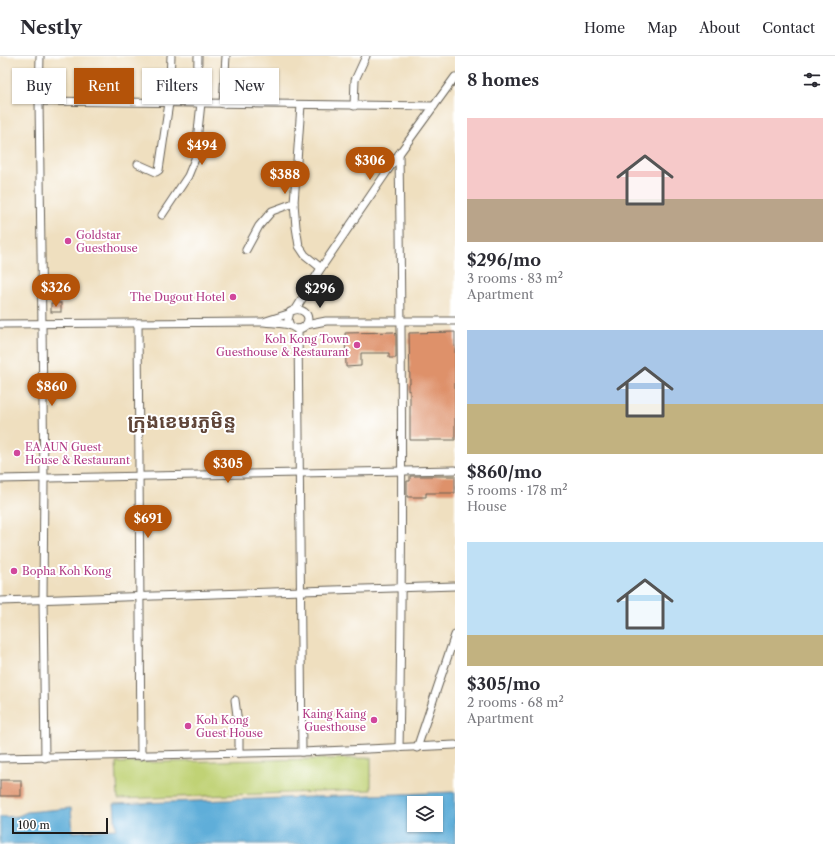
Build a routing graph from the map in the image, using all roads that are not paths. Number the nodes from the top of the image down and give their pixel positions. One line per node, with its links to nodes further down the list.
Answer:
1 (40, 56): 6 (street)
2 (171, 56): 7 (street)
3 (198, 56): 8 (street)
4 (226, 56): 9 (street)
5 (366, 56): 18 (street)
6 (40, 68)
7 (170, 68)
8 (198, 68)
9 (225, 68)
10 (455, 76): 19 (street)
11 (66, 101): 12 (street)
12 (142, 103)
13 (39, 104): 36 (street)
14 (169, 104): 21 (street)
15 (199, 104): 23 (street)
16 (223, 104): 17 (street)
17 (300, 105): 18 (street); 22 (street)
18 (354, 106): 19 (street)
19 (434, 106): 20 (street)
20 (399, 154): 25 (street); 31 (street)
21 (138, 164)
22 (294, 203): 24 (street); 25 (street)
23 (162, 215)
24 (246, 250)
25 (321, 268): 26 (street)
26 (303, 297): 27 (street); 28 (street)
27 (296, 309): 28 (street); 29 (street)
28 (306, 313): 30 (street); 37 (street)
29 (288, 314): 33 (street); 38 (street)
30 (326, 321): 31 (street); 37 (street)
31 (402, 321): 32 (street); 41 (street)
32 (455, 321)
33 (264, 322): 34 (street); 38 (street)
34 (138, 323): 36 (street); 43 (street)
35 (0, 324): 36 (street)
36 (42, 324): 44 (street)
37 (306, 325): 39 (street)
38 (290, 326): 39 (street)
39 (298, 329): 42 (street)
40 (455, 470): 41 (street)
41 (402, 471): 42 (street); 47 (street)
42 (300, 473): 43 (street); 48 (street)
43 (138, 476): 44 (street); 49 (street)
44 (44, 478): 45 (street); 50 (street)
45 (0, 479)
46 (455, 586): 47 (street)
47 (402, 587): 48 (street); 55 (street)
48 (301, 591): 49 (street); 57 (street)
49 (139, 596): 50 (street); 59 (street)
50 (43, 599): 51 (street); 61 (street)
51 (0, 601)
52 (455, 635): 56 (street)
53 (235, 700): 58 (street)
54 (455, 745): 56 (street)
55 (399, 748): 56 (street); 57 (street)
56 (417, 748)
57 (302, 752): 58 (street)
58 (239, 753): 59 (street)
59 (141, 756): 61 (street)
60 (0, 758): 61 (street)
61 (45, 758)

